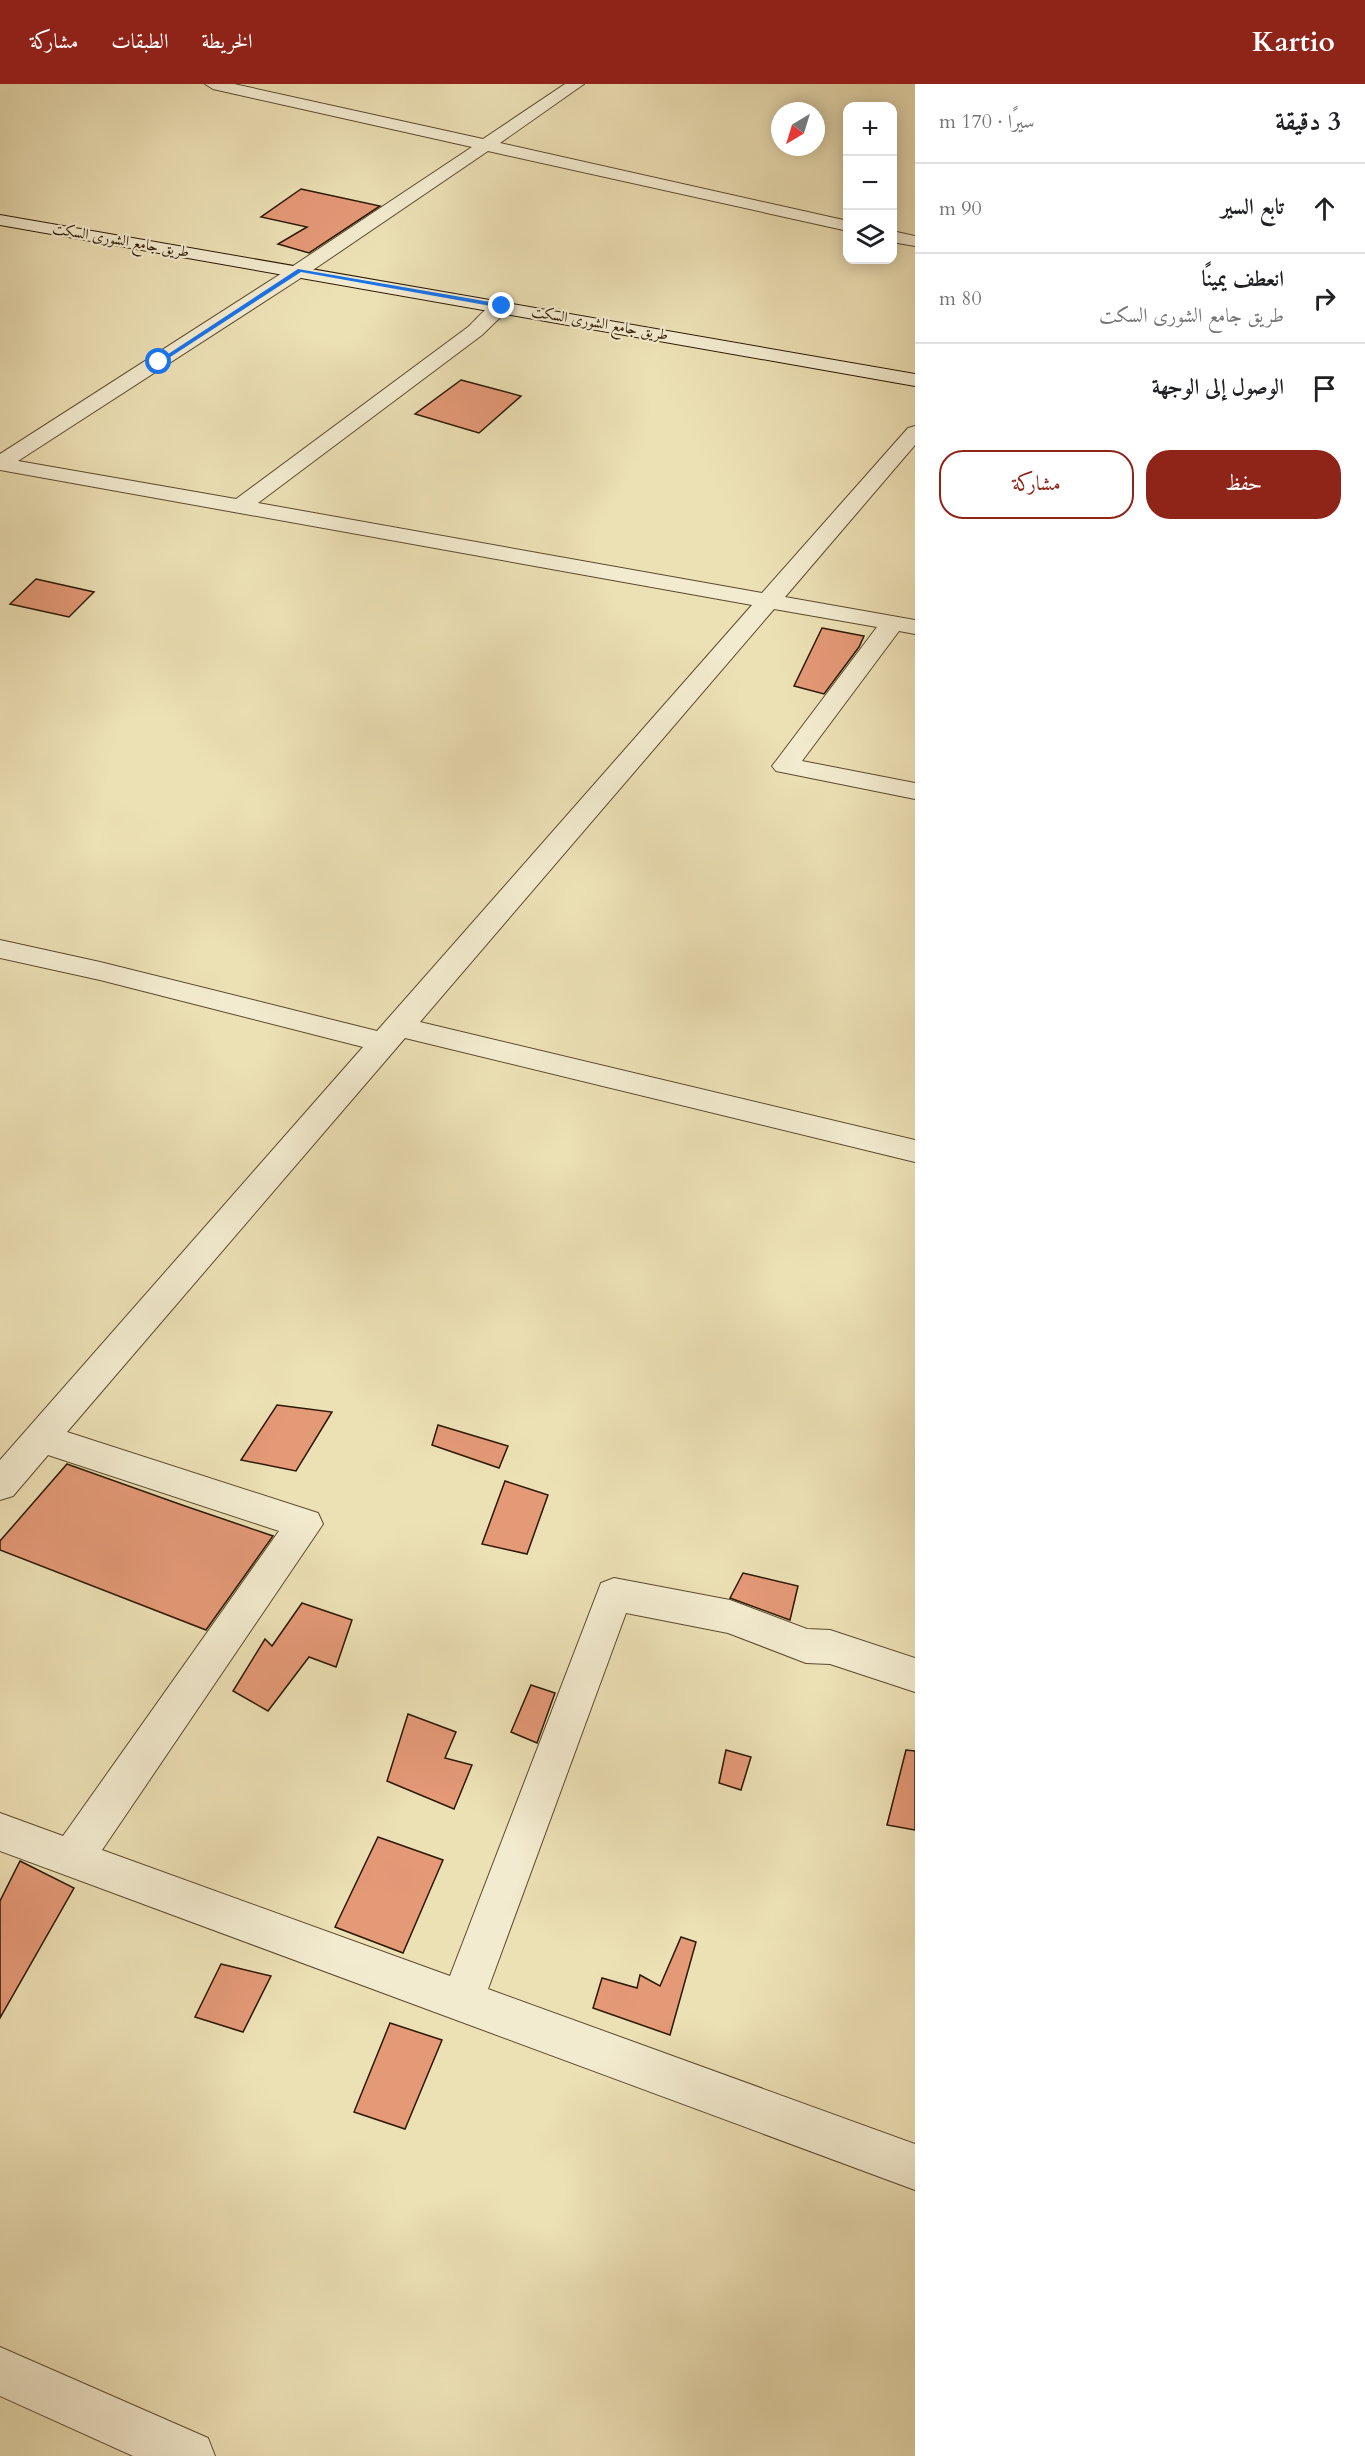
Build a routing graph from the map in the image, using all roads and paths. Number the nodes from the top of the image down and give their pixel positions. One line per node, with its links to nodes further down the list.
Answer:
1 (213, 84): 3 (street)
2 (576, 84): 3 (street)
3 (487, 144): 5 (street); 8 (street)
4 (0, 219): 8 (street, طريق جامع الشورى السكت)
5 (843, 225)
6 (897, 237): 7 (street)
7 (915, 241)
8 (300, 270): 9 (street, طريق جامع الشورى السكت); 12 (street)
9 (502, 306): 10 (street, طريق جامع الشورى السكت); 13 (street)
10 (915, 380)
11 (915, 432): 14 (street)
12 (0, 464): 13 (street)
13 (241, 506): 14 (street)
14 (770, 600): 15 (street); 18 (street)
15 (904, 625): 16 (street)
16 (915, 791)
17 (0, 949): 18 (street)
18 (393, 1035): 19 (street); 20 (street)
19 (915, 1151)
20 (41, 1438): 21 (street); 24 (street)
21 (0, 1485)
22 (915, 1675): 25 (street)
23 (0, 1832): 24 (street)
24 (72, 1858): 25 (street)
25 (462, 2001): 26 (street)
26 (915, 2168)
27 (0, 2371): 28 (street)
28 (190, 2456)

